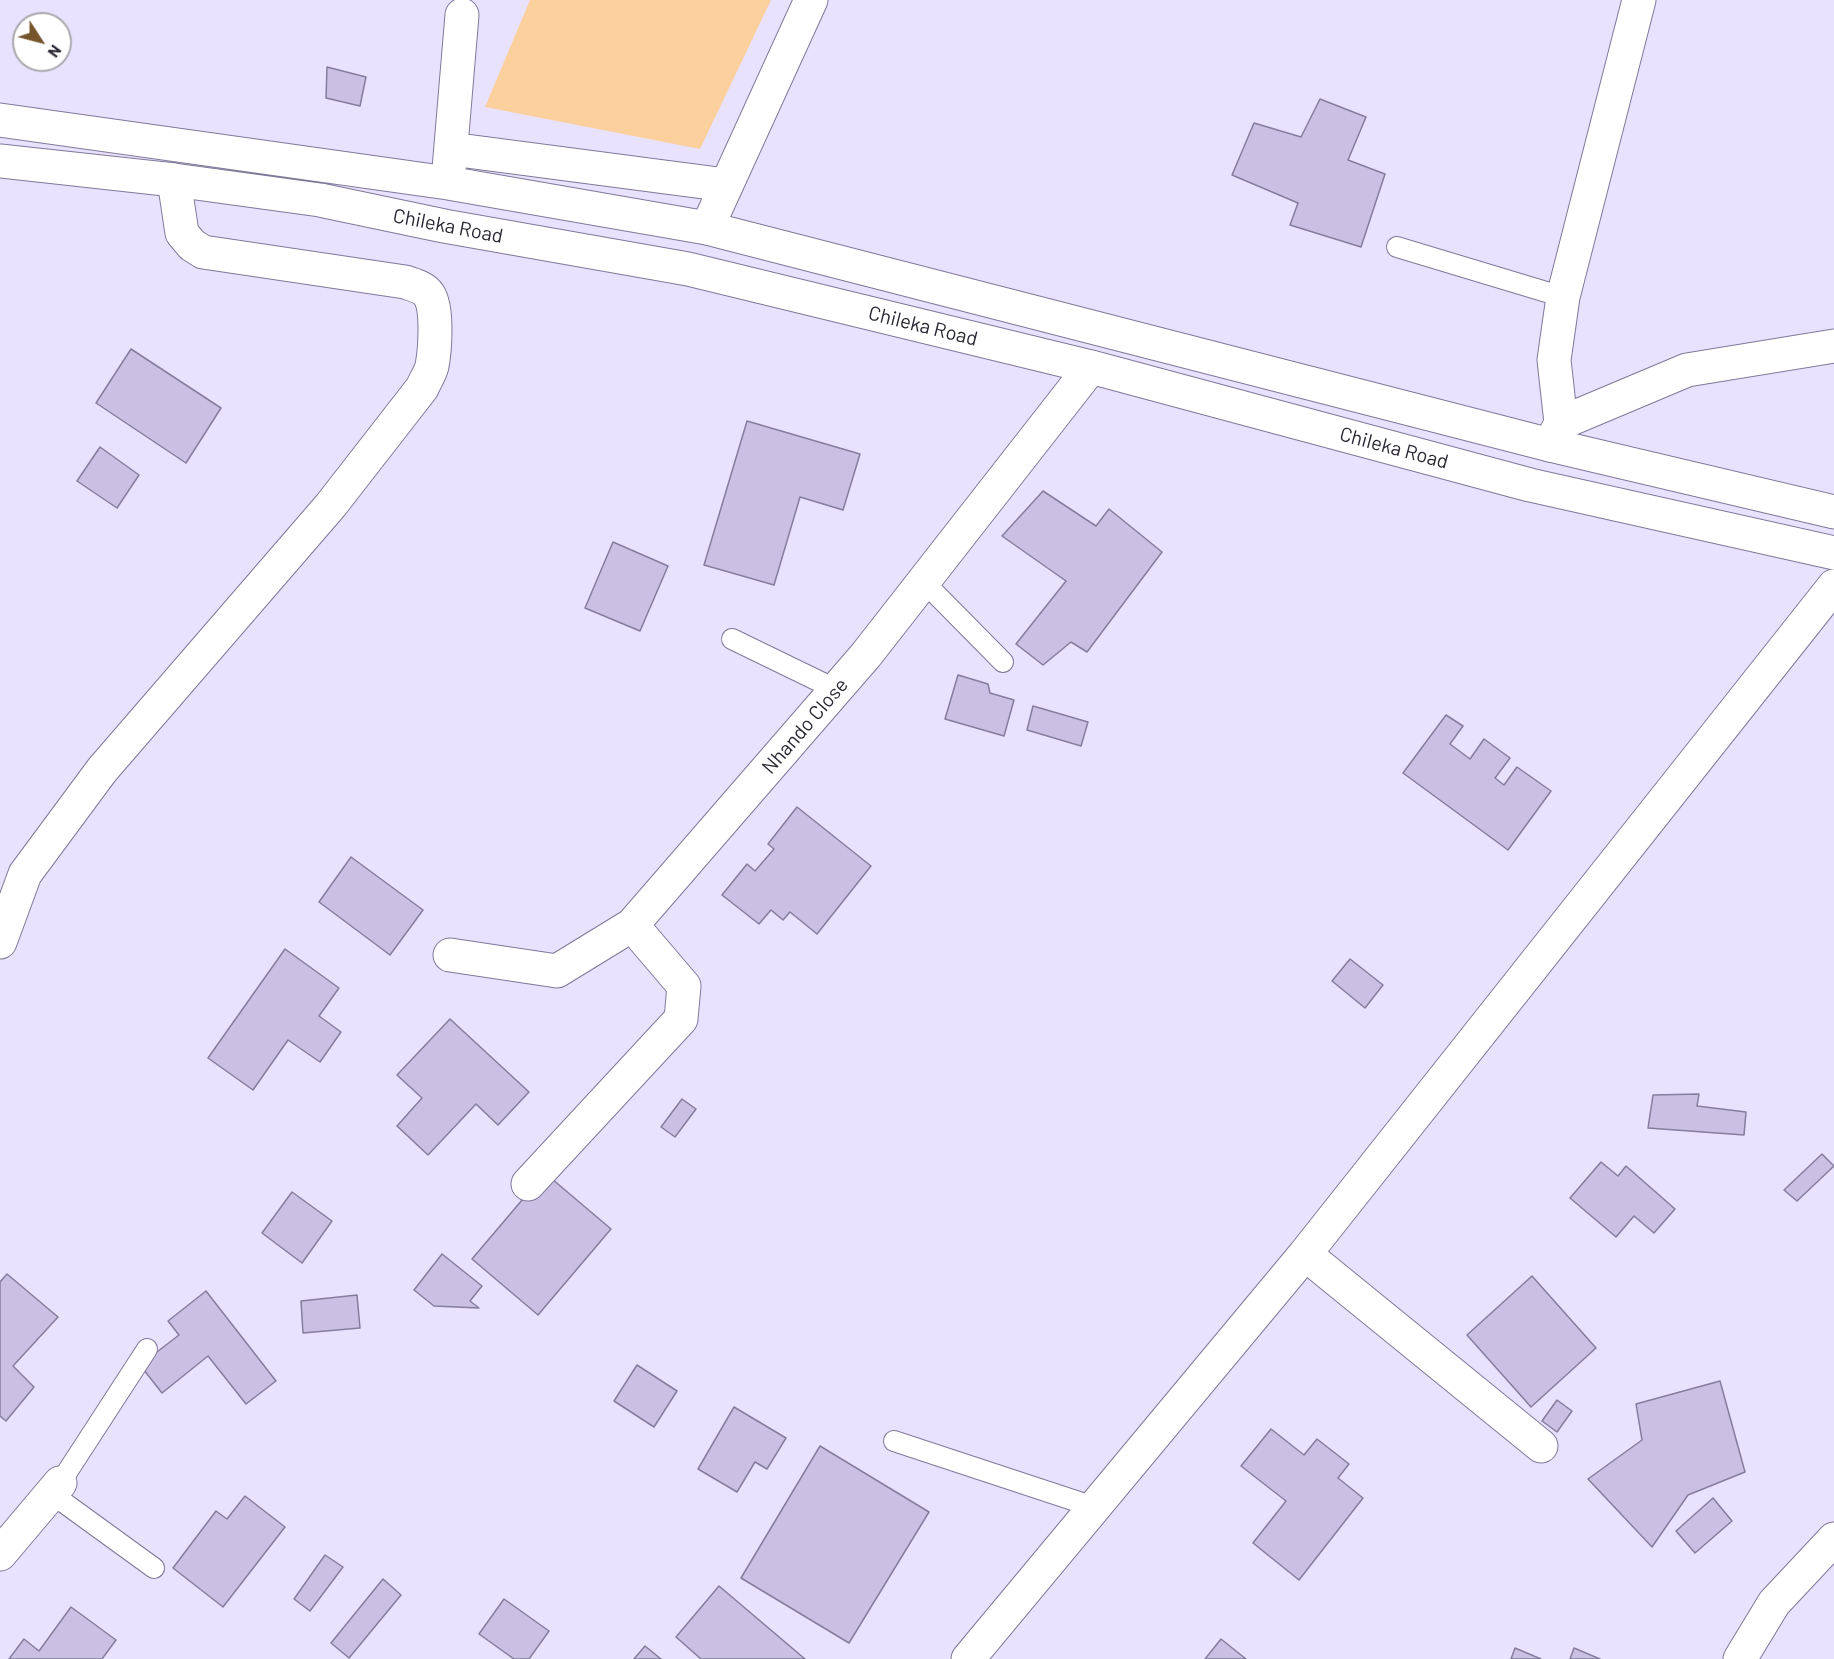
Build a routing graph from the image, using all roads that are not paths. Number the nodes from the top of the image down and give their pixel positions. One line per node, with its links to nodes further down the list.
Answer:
1 (811, 0): 9 (main road)
2 (1639, 0): 12 (main road)
3 (462, 15): 5 (main road)
4 (0, 120): 8 (main road, Chileka Road)
5 (451, 149): 8 (main road); 9 (main road)
6 (0, 161): 7 (main road, Chileka Road)
7 (174, 180): 14 (main road, Chileka Road); 23 (main road)
8 (448, 183): 10 (main road, Chileka Road)
9 (726, 185): 10 (main road)
10 (707, 228): 15 (main road, Chileka Road)
11 (1397, 247): 12 (lane)
12 (1563, 297): 15 (main road)
13 (1834, 346): 15 (main road)
14 (1091, 366): 17 (main road, Chileka Road); 18 (main road, Nhando Close)
15 (1556, 434): 16 (main road, Chileka Road)
16 (1834, 513)
17 (1834, 553)
18 (924, 582): 21 (lane); 22 (main road, Nhando Close)
19 (1834, 586): 28 (main road)
20 (732, 639): 22 (lane)
21 (1003, 662)
22 (837, 690): 24 (main road, Nhando Close)
23 (8, 894): 25 (main road)
24 (632, 925): 26 (main road, Nhando Close); 27 (main road)
25 (0, 942)
26 (450, 955)
27 (528, 1184)
28 (1305, 1254): 31 (main road); 33 (main road)
29 (147, 1349): 32 (lane)
30 (894, 1441): 33 (lane)
31 (1541, 1446)
32 (56, 1489): 35 (main road); 36 (lane)
33 (1094, 1508): 37 (main road)
34 (1834, 1539): 38 (main road)
35 (0, 1554)
36 (154, 1568)
37 (968, 1659)
38 (1740, 1659)

